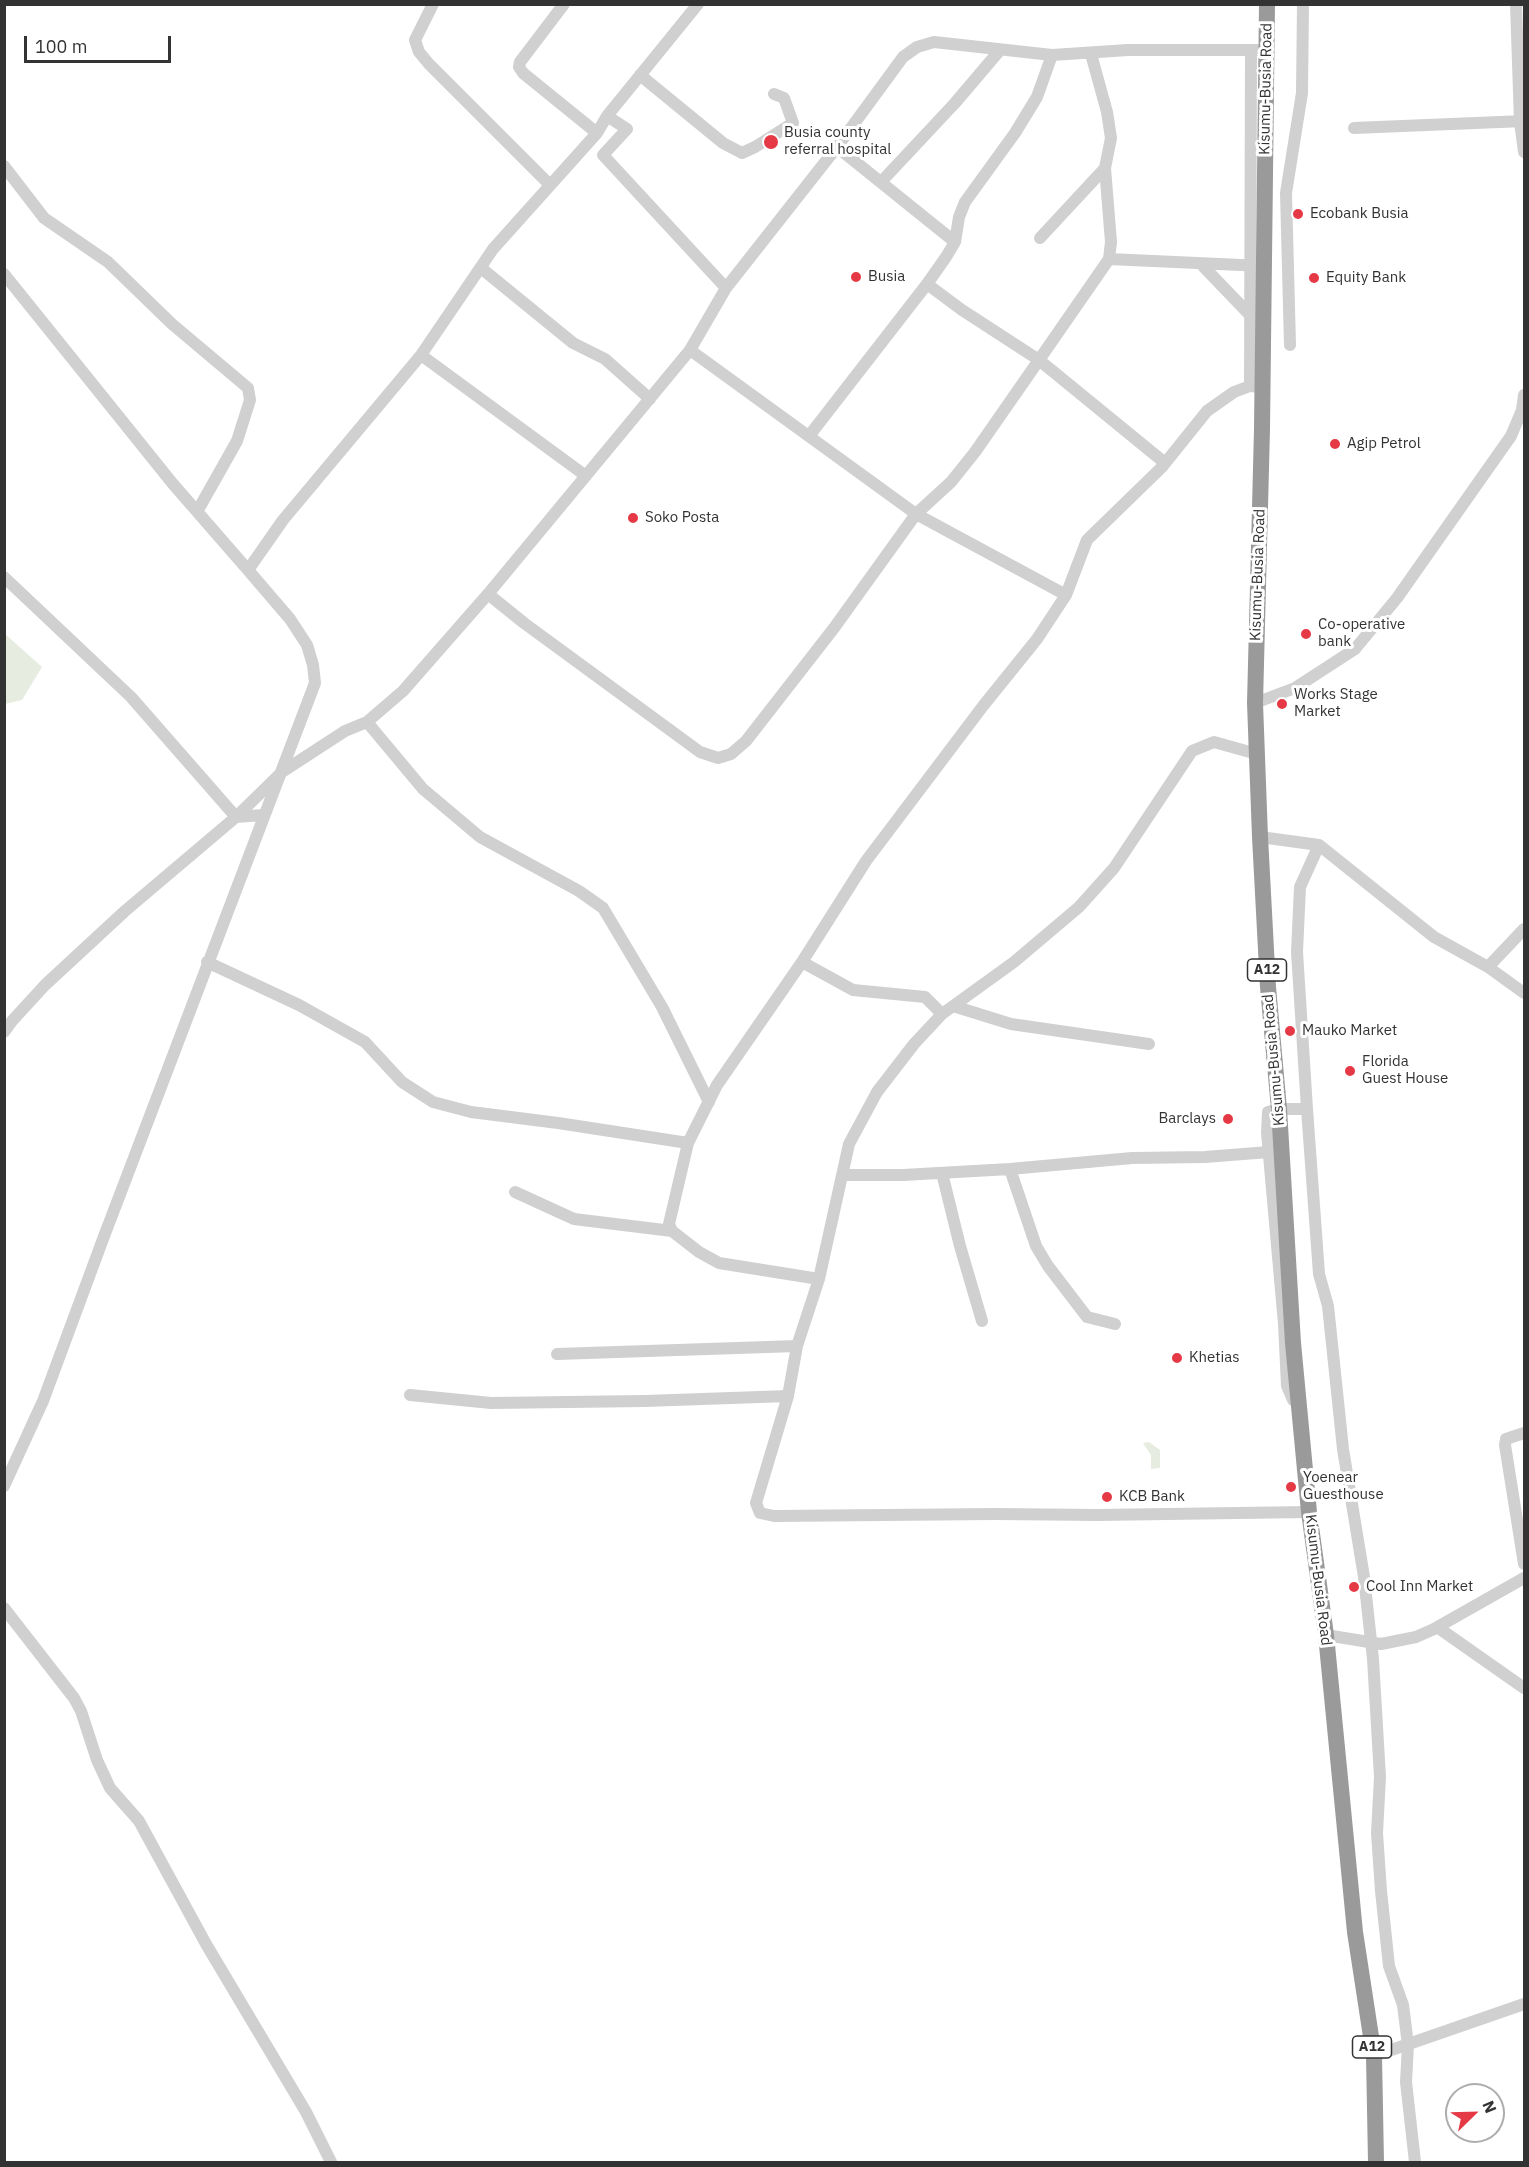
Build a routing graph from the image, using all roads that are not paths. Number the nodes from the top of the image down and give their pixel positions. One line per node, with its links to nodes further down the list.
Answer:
1 (433, 4): 22 (street)
2 (564, 4): 16 (street)
3 (698, 4): 11 (street)
4 (1267, 4): 8 (highway, Kisumu-Busia Road / A12)
5 (1303, 4): 33 (street)
6 (1516, 4): 14 (street)
7 (1000, 50): 10 (street); 17 (street); 21 (street)
8 (1259, 50): 9 (street); 27 (highway, Kisumu-Busia Road / A12)
9 (1091, 54): 10 (street); 20 (street)
10 (1052, 55): 24 (street)
11 (640, 75): 12 (street); 13 (street)
12 (774, 94)
13 (607, 116): 16 (street); 31 (street)
14 (1522, 122): 15 (street); 18 (street)
15 (1354, 128)
16 (597, 133): 22 (street)
17 (837, 147): 21 (street); 31 (street)
18 (1524, 152)
19 (4, 166): 42 (street)
20 (1105, 168): 23 (street); 25 (street)
21 (881, 182): 24 (street)
22 (550, 184): 28 (street)
23 (1040, 238)
24 (955, 242): 30 (street)
25 (1109, 259): 26 (street); 36 (street)
26 (1201, 264): 27 (street); 32 (street)
27 (1257, 266): 32 (street); 48 (highway, Kisumu-Busia Road / A12)
28 (481, 268): 35 (street); 38 (street)
29 (4, 274): 42 (street)
30 (927, 284): 36 (street); 39 (street)
31 (726, 288): 34 (street)
32 (1250, 315): 40 (street)
33 (1290, 345)
34 (690, 350): 38 (street); 39 (street)
35 (421, 355): 41 (street); 44 (street)
36 (1039, 360): 40 (street); 43 (street)
37 (1524, 396): 48 (street)
38 (650, 399): 41 (street)
39 (809, 436): 43 (street)
40 (1165, 462): 47 (street)
41 (586, 476): 46 (street)
42 (198, 510): 44 (street)
43 (916, 514): 46 (street); 47 (street)
44 (248, 570): 51 (street)
45 (4, 577): 53 (street)
46 (489, 594): 49 (street)
47 (1066, 595): 58 (street)
48 (1255, 703): 50 (highway, Kisumu-Busia Road / A12)
49 (367, 722): 51 (street); 65 (street)
50 (1257, 754): 54 (highway, Kisumu-Busia Road / A12); 61 (street)
51 (282, 772): 52 (street); 53 (street)
52 (263, 814): 53 (street); 57 (street)
53 (236, 817): 63 (street)
54 (1260, 837): 55 (street); 66 (highway, Kisumu-Busia Road / A12)
55 (1319, 845): 59 (street); 67 (street)
56 (1524, 929): 59 (street)
57 (207, 962): 68 (street); 84 (street)
58 (802, 962): 62 (street); 65 (street)
59 (1488, 967): 60 (street)
60 (1524, 993)
61 (953, 1006): 62 (street); 64 (street)
62 (942, 1014): 72 (street)
63 (4, 1032)
64 (1149, 1044)
65 (709, 1102): 68 (street)
66 (1279, 1109): 67 (street); 69 (street); 82 (highway, Kisumu-Busia Road / A12)
67 (1307, 1109): 91 (street)
68 (688, 1143): 74 (street)
69 (1269, 1152): 70 (street); 82 (street)
70 (1010, 1169): 71 (street); 77 (street)
71 (942, 1173): 72 (street); 76 (street)
72 (843, 1175): 75 (street)
73 (515, 1192): 74 (street)
74 (672, 1231): 75 (street)
75 (819, 1279): 78 (street)
76 (982, 1321)
77 (1115, 1324)
78 (797, 1346): 79 (street); 81 (street)
79 (557, 1354)
80 (410, 1395): 81 (street)
81 (788, 1396): 85 (street)
82 (1300, 1400): 85 (highway, Kisumu-Busia Road / A12)
83 (1524, 1433): 86 (street)
84 (4, 1486)
85 (1309, 1512): 90 (highway, Kisumu-Busia Road / A12)
86 (1524, 1564)
87 (1524, 1578): 91 (street)
88 (4, 1608): 96 (street)
89 (1440, 1629): 92 (street)
90 (1326, 1635): 91 (street); 95 (highway, Kisumu-Busia Road / A12)
91 (1371, 1644): 94 (street)
92 (1524, 1688)
93 (1524, 2004): 94 (street)
94 (1408, 2045): 95 (street); 98 (street)
95 (1374, 2056): 97 (highway, A12)
96 (331, 2163)
97 (1376, 2163)
98 (1414, 2163)

